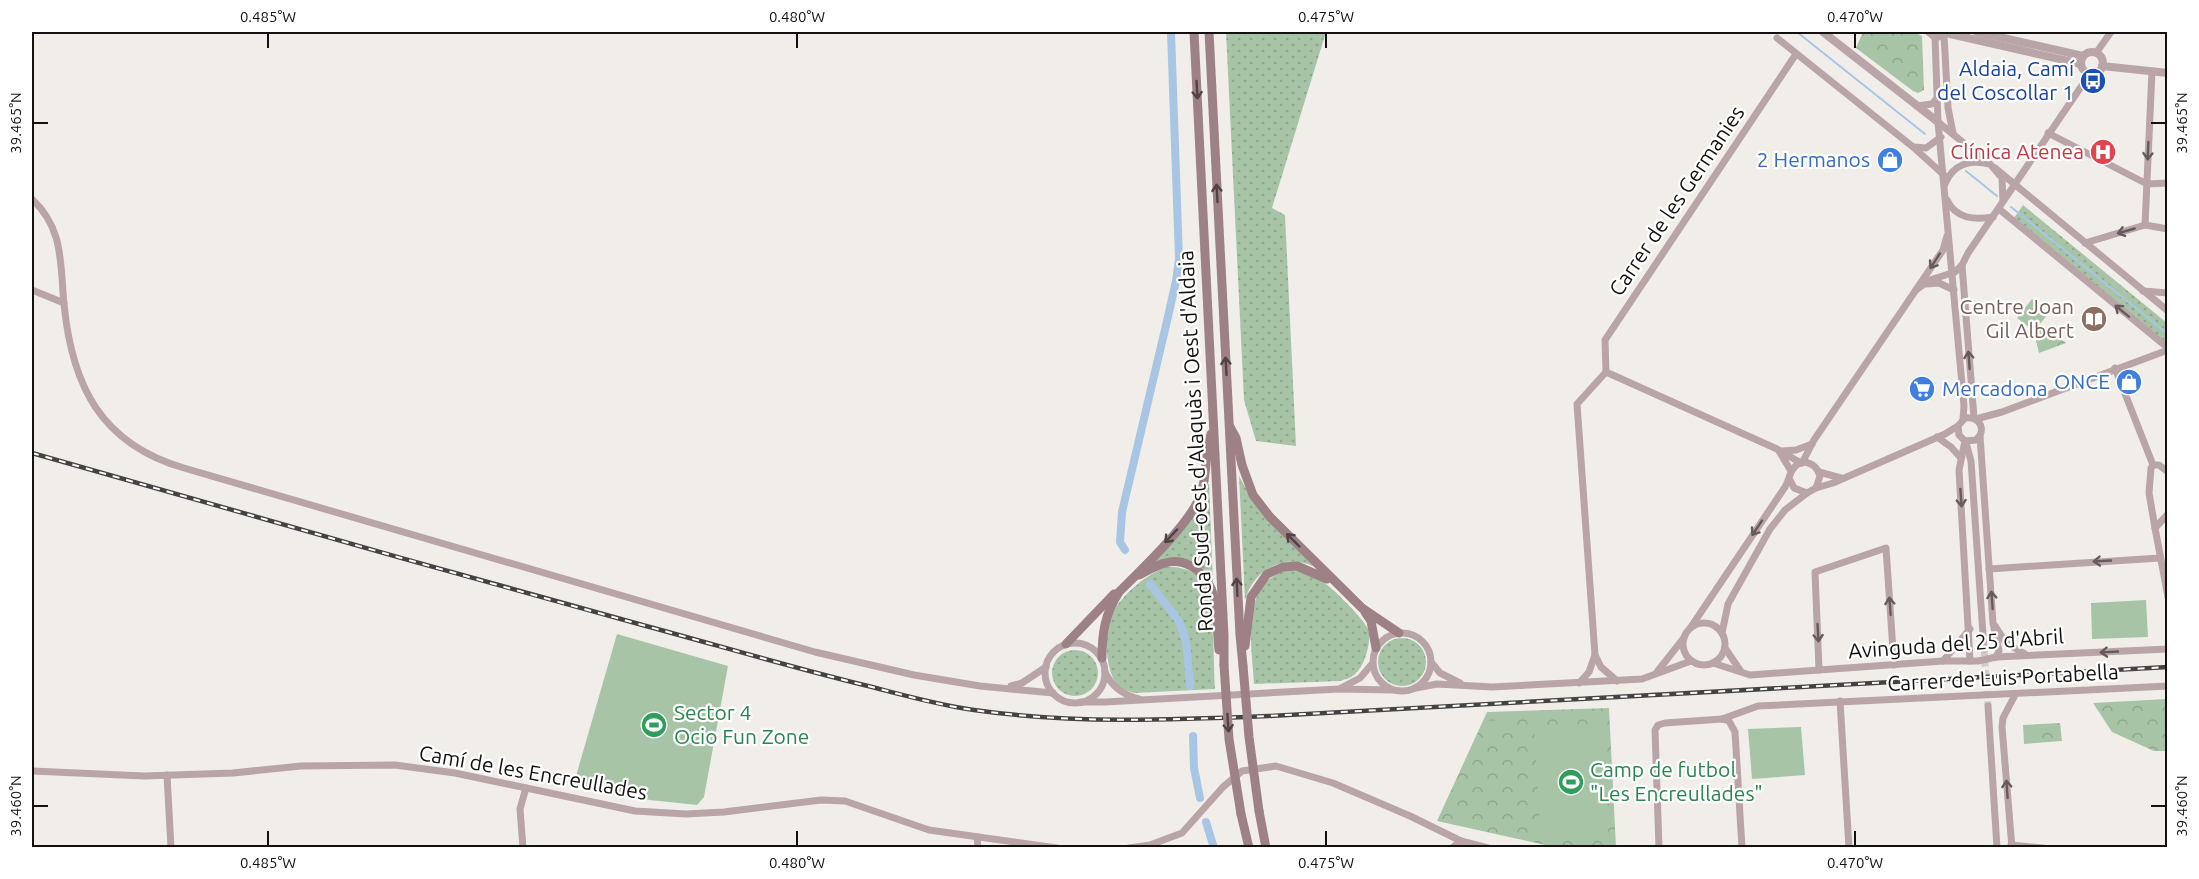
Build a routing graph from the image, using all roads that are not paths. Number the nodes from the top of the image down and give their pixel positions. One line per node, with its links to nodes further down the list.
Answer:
1 (1194, 32): 55 (main road, Ronda Sud-oest d'Alaquàs i Oest d'Aldaia, one-way to 55)
2 (1209, 32): 54 (main road, Ronda Sud-oest d'Alaquàs i Oest d'Aldaia, one-way to 2)
3 (1823, 32): 10 (street)
4 (1828, 32): 10 (street)
5 (1977, 32): 13 (street)
6 (2111, 32): 11 (street)
7 (1945, 33): 8 (street); 13 (street); 21 (street)
8 (1932, 34): 18 (street)
9 (1777, 38): 12 (street)
10 (1845, 48): 19 (street)
11 (2096, 53): 13 (street); 14 (street)
12 (1796, 54): 24 (street); 50 (street, Carrer de les Germanies)
13 (2082, 60): 16 (street)
14 (2102, 66): 15 (street); 16 (street)
15 (2151, 71): 17 (street); 30 (street, one-way to 30)
16 (2088, 73): 22 (street)
17 (2168, 73)
18 (1938, 97): 19 (street); 20 (street)
19 (1917, 106): 20 (street)
20 (1938, 122): 21 (street); 23 (street)
21 (1953, 133): 25 (street)
22 (2048, 133): 29 (street); 30 (street)
23 (1941, 137): 24 (street); 26 (street)
24 (1913, 147): 26 (street)
25 (1992, 166): 28 (street); 29 (street); 33 (street)
26 (1944, 175): 28 (street)
27 (2168, 183): 30 (street)
28 (1945, 184): 31 (street)
29 (2016, 184): 33 (street); 38 (street)
30 (2147, 184): 35 (street)
31 (1946, 197): 34 (street); 36 (street)
32 (32, 199): 46 (street)
33 (2001, 206): 34 (street); 48 (street, one-way to 33)
34 (1992, 216): 39 (street)
35 (2145, 225): 37 (street); 38 (street, one-way to 38)
36 (1949, 230): 40 (street); 41 (street, one-way to 41)
37 (2168, 230)
38 (2085, 243): 44 (street)
39 (1962, 265): 40 (street); 52 (street, one-way to 39)
40 (1953, 273): 41 (street); 43 (street)
41 (1919, 288): 43 (street); 59 (street)
42 (32, 290): 46 (street)
43 (1954, 290): 53 (street)
44 (2143, 291): 45 (street); 47 (street)
45 (2168, 293)
46 (64, 303): 115 (street)
47 (2168, 311)
48 (2168, 349): 49 (street)
49 (2115, 368): 51 (street); 65 (street)
50 (1606, 372): 60 (street); 93 (street)
51 (2002, 412): 52 (street); 56 (street)
52 (1975, 418): 53 (street); 56 (street)
53 (1960, 423): 57 (street); 58 (street)
54 (1228, 424): 78 (main road, one-way to 54); 105 (main road, Ronda Sud-oest d'Alaquàs i Oest d'Aldaia, one-way to 54)
55 (1213, 426): 77 (main road, one-way to 77); 103 (main road, Ronda Sud-oest d'Alaquàs i Oest d'Aldaia)
56 (1979, 435): 58 (street); 62 (street); 76 (street)
57 (1937, 437): 58 (street); 61 (street); 69 (street)
58 (1963, 439): 61 (street); 62 (street)
59 (1814, 441): 60 (street); 63 (street); 64 (street)
60 (1779, 450): 63 (street); 66 (street)
61 (1960, 457): 84 (street, one-way to 84)
62 (1971, 461): 91 (street)
63 (1802, 463): 64 (street); 66 (street)
64 (1814, 465): 67 (street)
65 (2153, 465): 68 (street); 74 (street)
66 (1791, 471): 70 (street)
67 (1819, 472): 69 (street); 71 (street)
68 (2168, 472)
69 (1844, 478): 71 (street)
70 (1790, 480): 72 (street); 83 (street, one-way to 83)
71 (1816, 488): 72 (street)
72 (1807, 493): 86 (street)
73 (2168, 514): 74 (street)
74 (2155, 528): 75 (street)
75 (2160, 558): 76 (street, one-way to 76); 80 (street)
76 (1989, 569): 82 (street, one-way to 76)
77 (1129, 581): 79 (main road); 103 (main road)
78 (1335, 582): 81 (main road); 105 (main road)
79 (1119, 592): 88 (main road); 96 (main road)
80 (2168, 597)
81 (1362, 608): 85 (main road); 89 (main road)
82 (1993, 623): 94 (street); 95 (street)
83 (1691, 627): 86 (street); 87 (street)
84 (1970, 630): 98 (street); 99 (street)
85 (1399, 633): 89 (street); 100 (street)
86 (1722, 633): 90 (street)
87 (1683, 639): 97 (street); 109 (street)
88 (1066, 644): 96 (street); 106 (street)
89 (1376, 648): 101 (street)
90 (1725, 648): 102 (street); 110 (street)
91 (1984, 649)
92 (2168, 649): 94 (street, Avinguda del 25 d'Abril, one-way to 94)
93 (1595, 655): 111 (street); 112 (street)
94 (2030, 656): 95 (street, Avinguda del 25 d'Abril)
95 (1996, 657): 99 (street, Avinguda del 25 d'Abril)
96 (1102, 658): 108 (street)
97 (1691, 661): 102 (street); 109 (street)
98 (1943, 661): 99 (street, Avinguda del 25 d'Abril); 104 (street, Avinguda del 25 d'Abril)
99 (1970, 661)
100 (1431, 662): 113 (street); 116 (street)
101 (1372, 663): 117 (street); 118 (street)
102 (1713, 663): 110 (street, Avinguda del 25 d'Abril)
103 (1224, 665): 137 (main road, Ronda Sud-oest d'Alaquàs i Oest d'Aldaia, one-way to 137, bridge)
104 (1894, 665): 107 (street, Avinguda del 25 d'Abril); 107 (street, one-way to 107)
105 (1243, 666): 138 (main road, Ronda Sud-oest d'Alaquàs i Oest d'Aldaia, bridge)
106 (1046, 667): 115 (street); 119 (street)
107 (1820, 670): 110 (street, Avinguda del 25 d'Abril)
108 (1105, 671): 121 (street); 123 (street)
109 (1656, 674): 111 (street)
110 (1747, 675)
111 (1617, 681): 112 (street)
112 (1579, 683): 113 (street)
113 (1463, 684): 116 (street)
114 (2168, 686): 120 (street, Carrer de Luis Portabella)
115 (1003, 688): 119 (street)
116 (1416, 688): 118 (street)
117 (1339, 689): 118 (street); 121 (street)
118 (1393, 690)
119 (1053, 693): 123 (street)
120 (2015, 695): 122 (street, Carrer de Luis Portabella); 131 (street, one-way to 120)
121 (1144, 700): 123 (street)
122 (1840, 701): 125 (street, Carrer de Luis Portabella); 143 (street)
123 (1081, 702)
124 (1988, 706): 144 (street)
125 (1722, 719): 141 (street, Carrer de Luis Portabella); 142 (street)
126 (32, 771): 127 (street, Camí de les Encreullades)
127 (167, 775): 128 (street, Camí de les Encreullades); 132 (street)
128 (526, 788): 129 (street, Camí de les Encreullades); 133 (street)
129 (977, 837): 134 (street); 135 (street, Camí de les Encreullades)
130 (1461, 841): 136 (street); 139 (street); 140 (street)
131 (2011, 846): 145 (street)
132 (171, 848)
133 (523, 848)
134 (978, 848)
135 (1057, 848)
136 (1129, 848)
137 (1249, 848)
138 (1266, 848)
139 (1452, 848)
140 (1488, 848)
141 (1659, 848)
142 (1742, 848)
143 (1849, 848)
144 (1997, 848)
145 (2043, 848)

